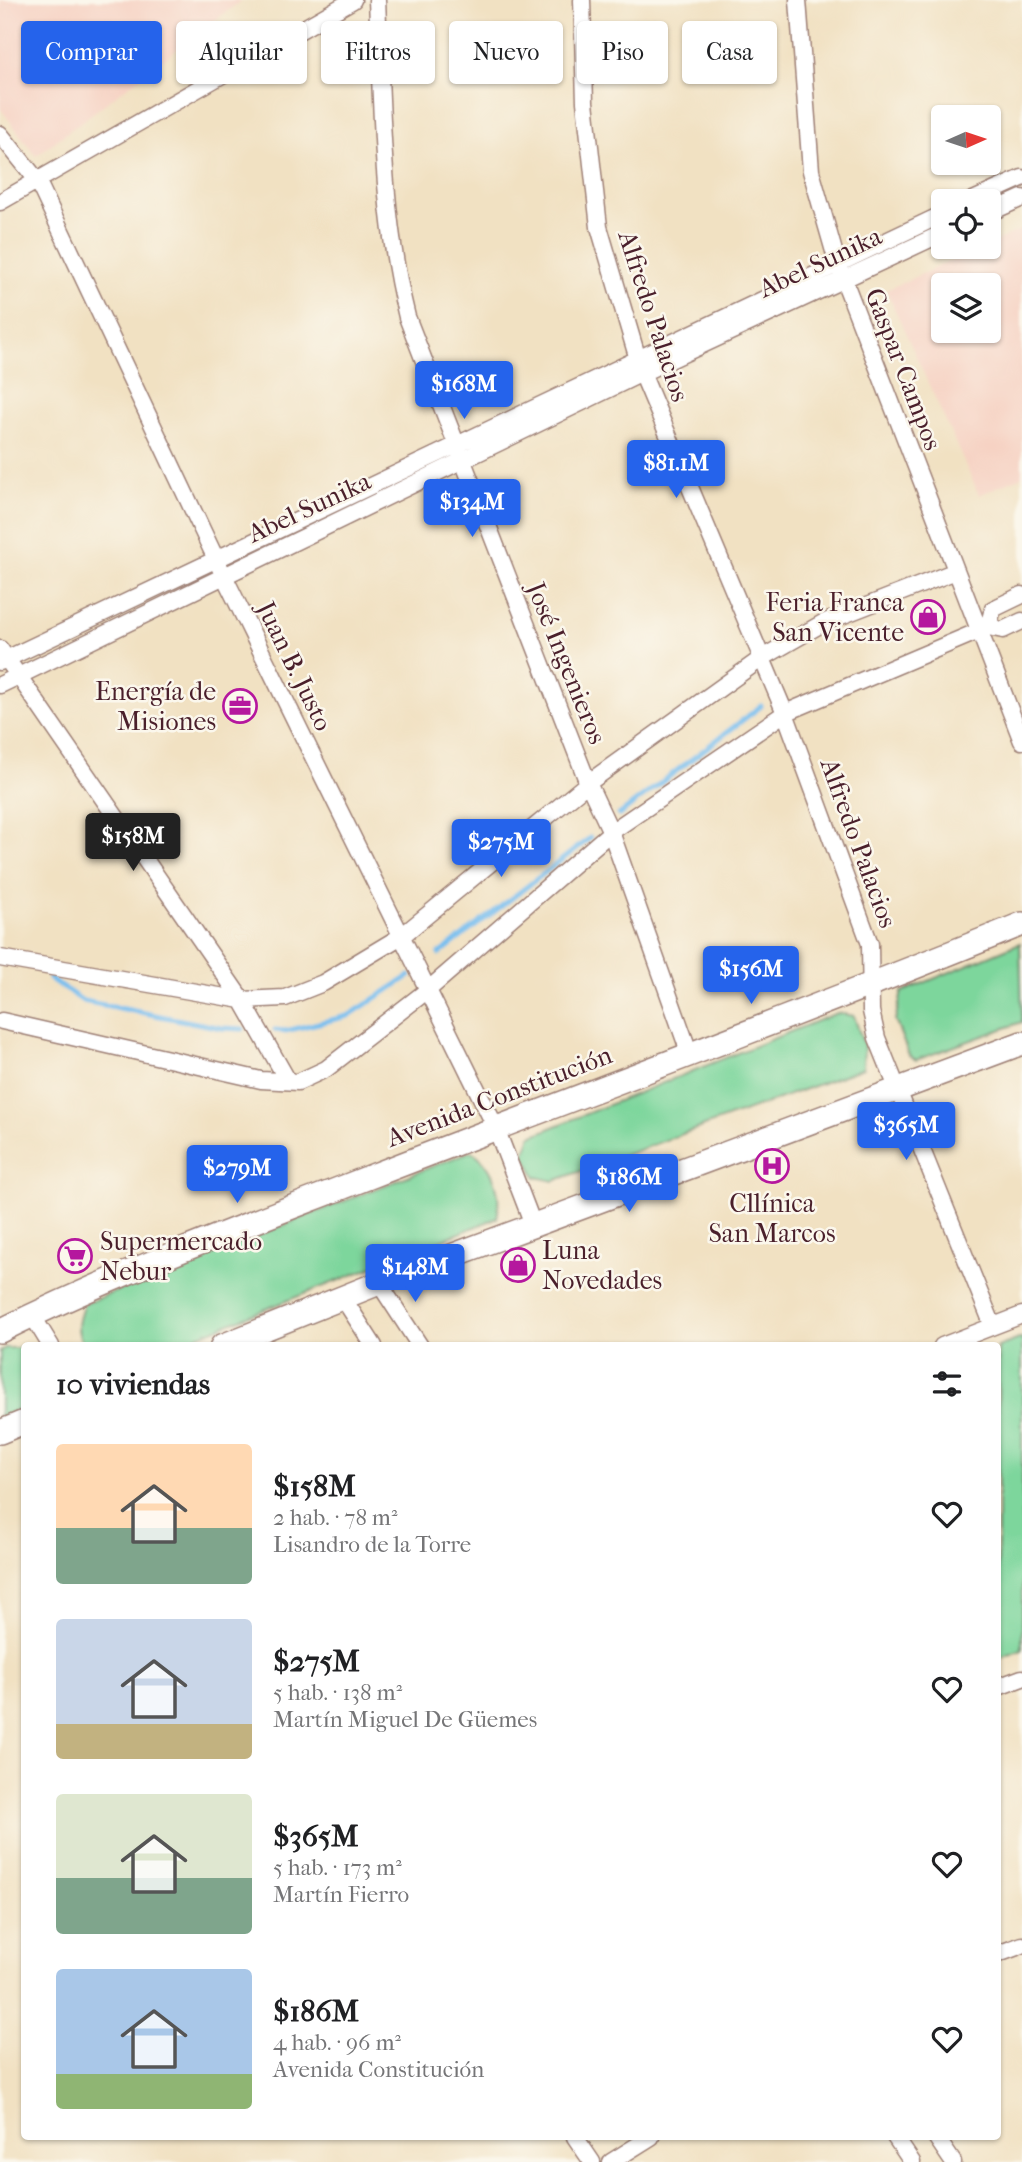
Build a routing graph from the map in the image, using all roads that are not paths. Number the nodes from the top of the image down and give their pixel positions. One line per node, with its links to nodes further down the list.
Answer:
1 (353, 0): 7 (street)
2 (377, 0): 18 (street, José Ingenieros)
3 (582, 0): 16 (street, Alfredo Palacios)
4 (797, 0): 14 (street, Gaspar Campos)
5 (0, 134): 7 (street, Juan B. Justo)
6 (1022, 178): 8 (street)
7 (37, 180): 10 (street); 20 (street, Juan B. Justo)
8 (998, 189)
9 (1022, 198): 11 (street)
10 (0, 202)
11 (1001, 208)
12 (931, 219): 14 (street, Abel Sunika)
13 (931, 238): 15 (street, Abel Sunika)
14 (837, 262): 15 (street, Gaspar Campos); 16 (street, Abel Sunika)
15 (842, 278): 17 (street, Abel Sunika); 21 (street, Gaspar Campos)
16 (637, 357): 17 (street, Alfredo Palacios); 18 (street, Abel Sunika)
17 (642, 373): 19 (street, Abel Sunika); 26 (street, Alfredo Palacios)
18 (456, 446): 19 (street, José Ingenieros); 20 (street, Abel Sunika)
19 (462, 463): 20 (street, Abel Sunika); 31 (street, José Ingenieros)
20 (219, 567): 25 (street, Abel Sunika); 27 (street, Abel Sunika); 34 (street, Juan B. Justo)
21 (956, 571): 24 (street, Gaspar Campos); 26 (street)
22 (1022, 595): 24 (street)
23 (1022, 621): 24 (street)
24 (983, 629): 29 (street); 30 (street, Gaspar Campos)
25 (2, 656): 27 (street)
26 (762, 658): 29 (street, Alfredo Palacios); 31 (street)
27 (20, 676): 28 (street, Abel Sunika); 38 (street)
28 (0, 685)
29 (785, 713): 32 (street); 36 (street, Alfredo Palacios)
30 (1022, 741)
31 (589, 783): 32 (street, José Ingenieros); 34 (street)
32 (611, 832): 37 (street); 41 (street, José Ingenieros)
33 (1022, 924): 36 (main road, Avenida Constitución)
34 (402, 935): 37 (street, Juan B. Justo); 38 (street)
35 (0, 958): 38 (street)
36 (871, 986): 41 (main road, Avenida Constitución); 43 (street, Alfredo Palacios)
37 (429, 989): 42 (street); 44 (street, Juan B. Justo)
38 (242, 1000): 42 (street)
39 (1, 1021): 42 (street)
40 (1022, 1043): 43 (main road)
41 (690, 1052): 44 (main road, Avenida Constitución)
42 (288, 1081)
43 (897, 1091): 45 (main road); 50 (street, Alfredo Palacios)
44 (496, 1128): 45 (street, Juan B. Justo); 48 (main road, Avenida Constitución)
45 (534, 1227): 46 (main road)
46 (379, 1283): 47 (main road); 55 (street)
47 (343, 1298): 53 (main road); 54 (street)
48 (32, 1315): 51 (main road, Avenida Constitución); 52 (street)
49 (1022, 1315): 50 (street)
50 (993, 1326): 56 (street)
51 (0, 1331)
52 (49, 1342)
53 (232, 1342)
54 (371, 1342)
55 (417, 1342)
56 (952, 1342)
57 (21, 1423): 58 (main road)
58 (0, 1432)
59 (1022, 1678): 60 (street)
60 (1001, 1686)
61 (1022, 1945): 62 (street)
62 (1001, 1953)
63 (577, 2140): 67 (street)
64 (646, 2140): 68 (street)
65 (897, 2140): 69 (street)
66 (938, 2140): 70 (street)
67 (593, 2162)
68 (611, 2162)
69 (912, 2162)
70 (953, 2162)

